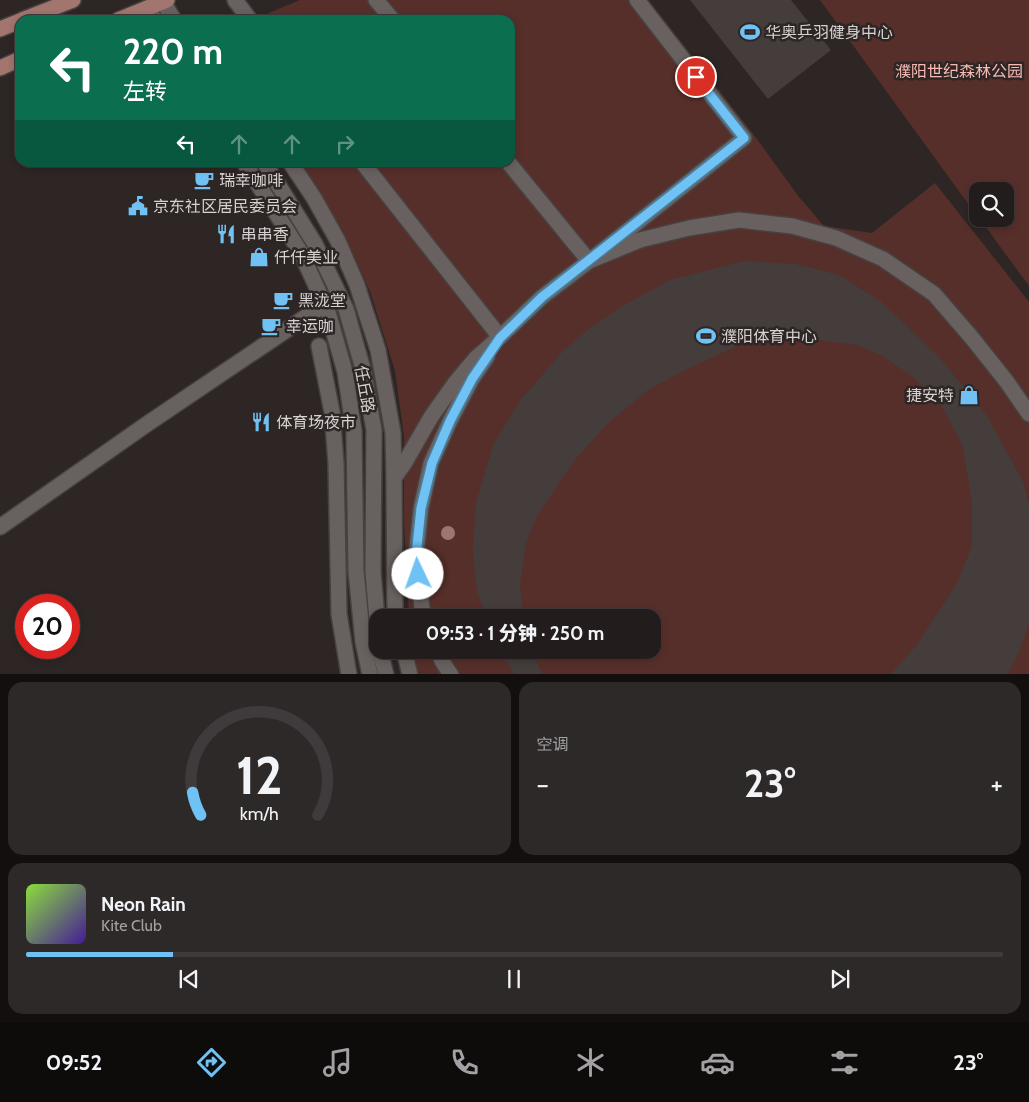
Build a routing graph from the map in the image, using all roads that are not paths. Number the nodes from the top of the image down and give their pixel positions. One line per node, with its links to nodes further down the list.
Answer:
1 (73, 0): 7 (main road)
2 (235, 0): 9 (street)
3 (376, 0): 10 (street)
4 (637, 0): 20 (street)
5 (165, 1): 6 (main road); 8 (street)
6 (151, 14)
7 (34, 15)
8 (172, 15)
9 (246, 15)
10 (389, 15)
11 (15, 23): 12 (main road)
12 (0, 29)
13 (15, 62): 14 (main road)
14 (0, 68)
15 (247, 167): 21 (street, 任丘路)
16 (267, 167): 27 (street, 任丘路)
17 (293, 167): 25 (street)
18 (366, 167): 22 (street)
19 (512, 167): 20 (street)
20 (589, 261): 22 (street); 24 (street)
21 (325, 304): 26 (street); 34 (street, 任丘路)
22 (500, 338): 25 (street); 29 (street)
23 (319, 346): 33 (street)
24 (1029, 414)
25 (394, 478): 28 (street)
26 (0, 528)
27 (376, 609)
28 (396, 609)
29 (422, 609)
30 (382, 659): 35 (street)
31 (406, 659): 36 (street)
32 (441, 659): 37 (street)
33 (349, 674)
34 (370, 674)
35 (386, 674)
36 (410, 674)
37 (450, 674)

